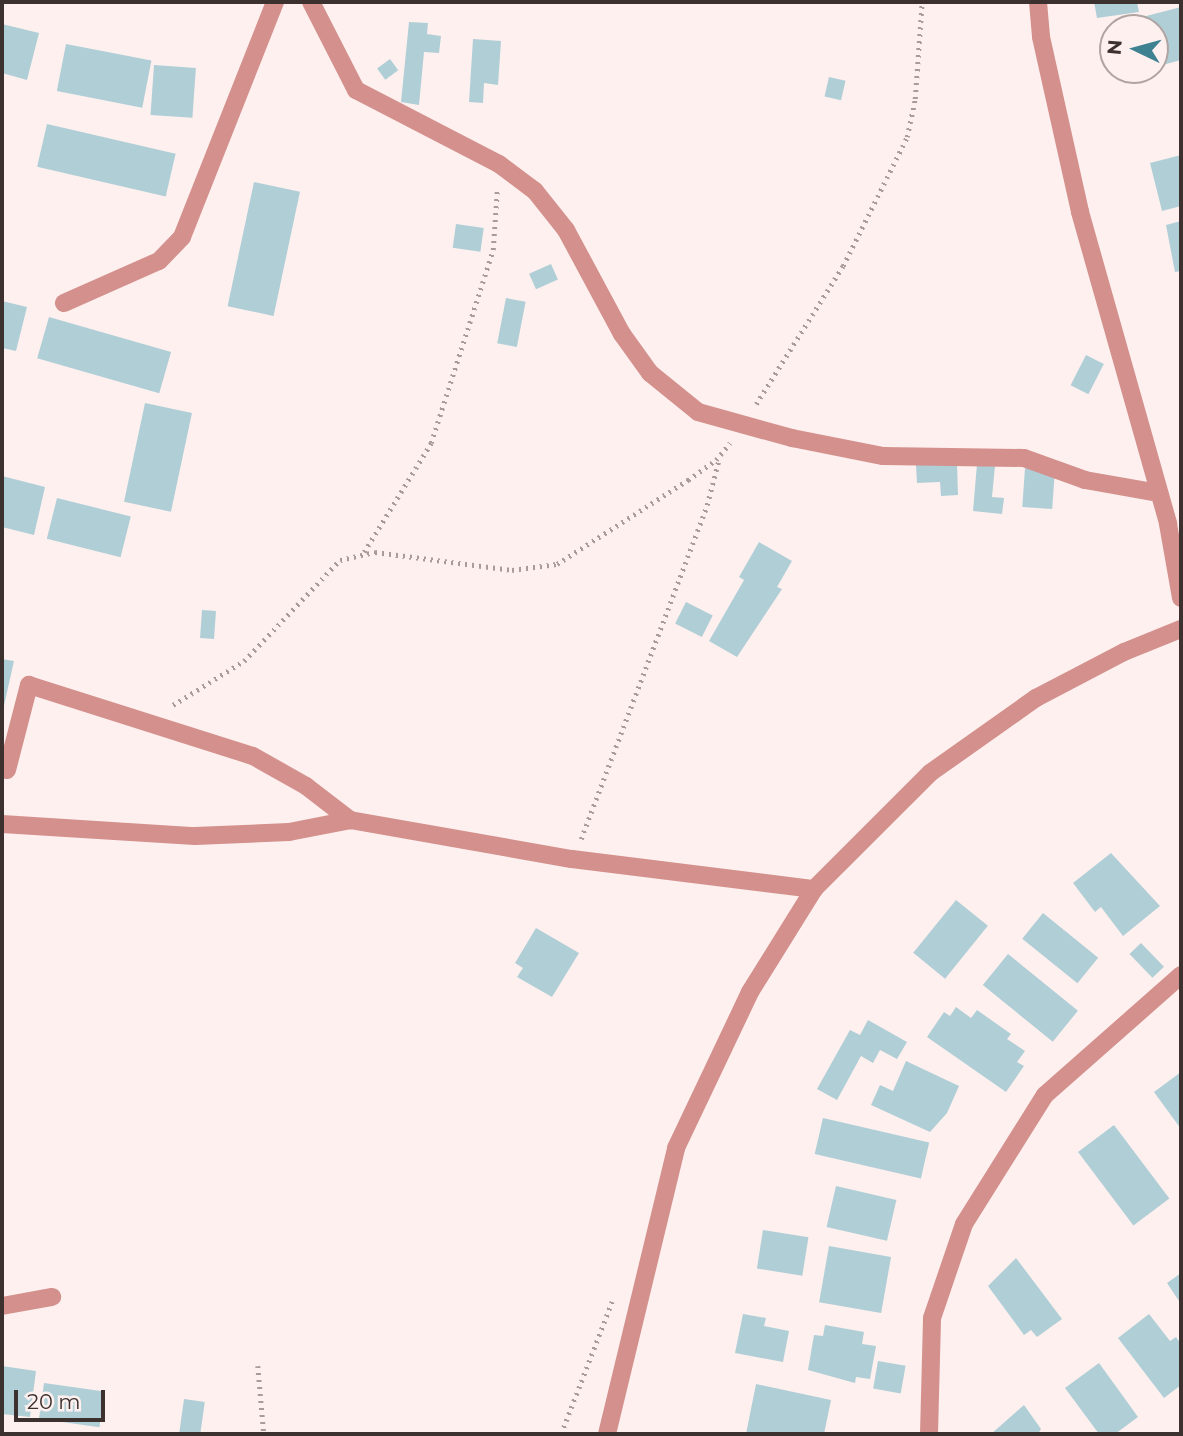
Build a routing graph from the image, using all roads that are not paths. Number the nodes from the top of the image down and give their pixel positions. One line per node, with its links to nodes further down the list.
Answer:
1 (275, 2): 4 (street)
2 (311, 2): 5 (street)
3 (1038, 2): 5 (street)
4 (64, 303)
5 (1158, 494): 6 (street)
6 (1181, 598)
7 (1181, 629): 11 (street)
8 (7, 770): 9 (street)
9 (350, 820): 10 (street); 11 (street)
10 (2, 824)
11 (814, 889): 16 (street)
12 (1181, 975): 15 (street)
13 (52, 1297): 14 (street)
14 (2, 1306)
15 (925, 1433)
16 (607, 1434)

